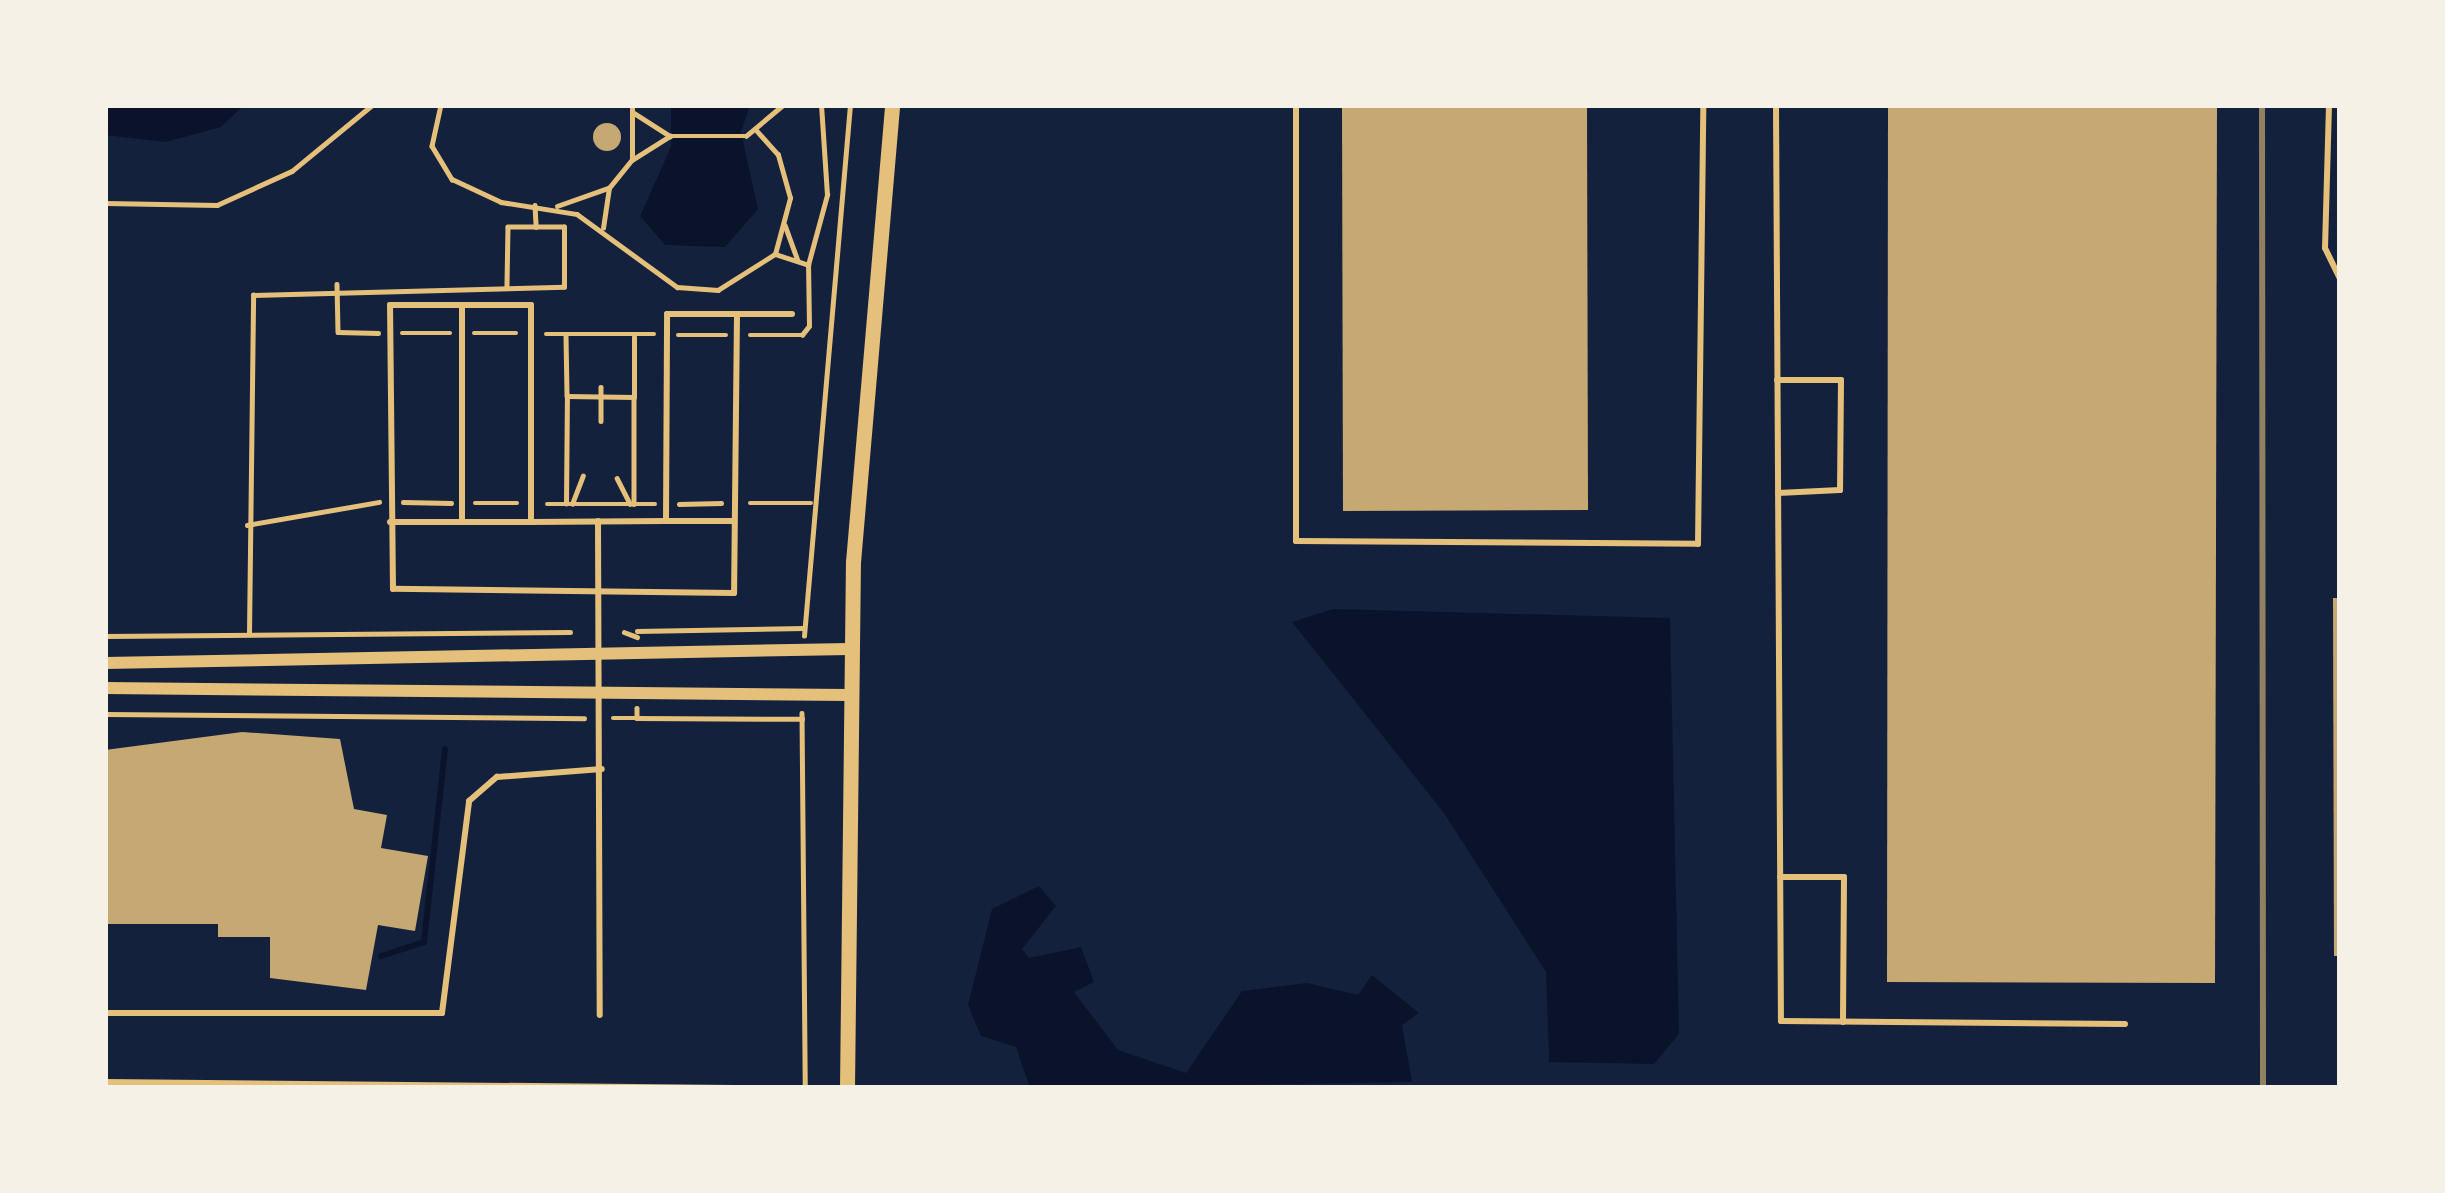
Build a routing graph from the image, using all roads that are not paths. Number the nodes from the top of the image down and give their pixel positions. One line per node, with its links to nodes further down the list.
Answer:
1 (892, 105): 19 (street)
2 (1296, 105): 3 (lane)
3 (1703, 105)
4 (1776, 105): 10 (lane)
5 (2329, 105): 6 (lane)
6 (2340, 279)
7 (462, 305): 15 (lane); 16 (lane); 17 (lane)
8 (737, 314): 9 (lane); 13 (lane); 14 (lane)
9 (792, 314)
10 (1777, 380): 11 (lane); 11 (lane)
11 (1778, 493): 26 (lane)
12 (598, 521): 13 (lane); 17 (lane); 18 (lane)
13 (666, 521): 14 (lane)
14 (735, 521): 18 (lane)
15 (388, 522): 16 (lane); 18 (lane)
16 (462, 522): 17 (lane)
17 (530, 522)
18 (599, 594): 20 (lane)
19 (850, 649): 20 (street); 24 (street)
20 (603, 652): 21 (street); 23 (lane)
21 (105, 663)
22 (105, 688): 23 (street)
23 (603, 694): 24 (street); 25 (lane)
24 (848, 695): 35 (street)
25 (602, 769): 27 (lane); 28 (lane)
26 (1780, 877): 29 (lane); 29 (lane)
27 (105, 1012)
28 (600, 1015)
29 (1843, 1022): 30 (lane)
30 (2125, 1024)
31 (105, 1082): 32 (lane)
32 (261, 1085): 33 (lane)
33 (327, 1085): 34 (lane)
34 (735, 1088)
35 (847, 1088)
36 (2327, 1088): 37 (lane)
37 (2340, 1088)

